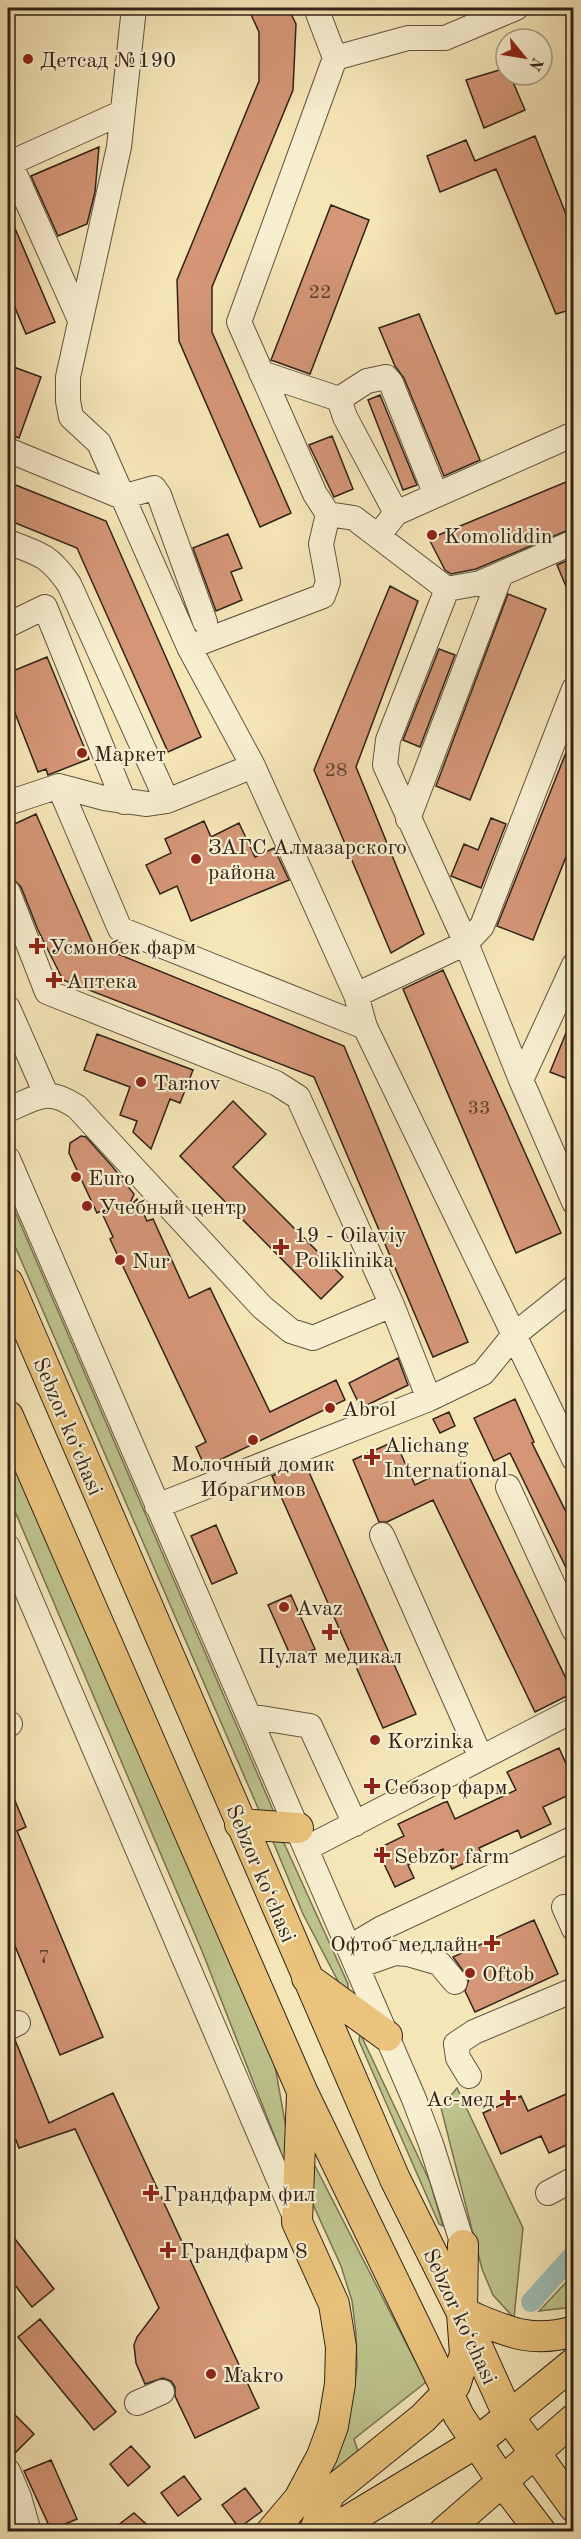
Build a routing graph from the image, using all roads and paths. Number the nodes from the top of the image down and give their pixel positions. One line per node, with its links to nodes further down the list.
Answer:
1 (134, 8): 5 (street)
2 (316, 8): 4 (street)
3 (516, 8): 4 (street)
4 (335, 58): 8 (street)
5 (121, 113): 6 (street); 7 (street)
6 (9, 163): 7 (street)
7 (81, 320): 13 (street)
8 (261, 373): 9 (street); 15 (street)
9 (339, 399): 12 (street); 14 (street)
10 (573, 434): 12 (street)
11 (8, 450): 13 (street)
12 (436, 495): 14 (street)
13 (122, 497): 21 (street); 23 (street)
14 (396, 513): 16 (street)
15 (328, 514): 16 (street); 23 (street)
16 (378, 536): 20 (street)
17 (8, 542): 27 (street)
18 (573, 542): 19 (street)
19 (501, 574): 20 (street); 30 (street)
20 (447, 589): 30 (street)
21 (205, 622)
22 (8, 625): 28 (street)
23 (189, 647): 25 (street)
24 (573, 689): 32 (street)
25 (253, 766): 27 (street); 34 (street)
26 (59, 786): 28 (street); 29 (street); 36 (street)
27 (167, 801): 28 (street)
28 (124, 802)
29 (8, 803)
30 (408, 819): 32 (street)
31 (8, 892): 44 (street)
32 (466, 944): 34 (street); 37 (street)
33 (573, 965): 37 (street)
34 (356, 995): 36 (street)
35 (8, 1008): 38 (street)
36 (365, 1026): 45 (street)
37 (521, 1080): 41 (street)
38 (46, 1094): 39 (street); 44 (street)
39 (8, 1110)
40 (8, 1159): 50 (street, Sebzor ko‘chasi)
41 (573, 1202)
42 (8, 1283): 58 (main road, Sebzor ko‘chasi)
43 (573, 1287): 45 (street)
44 (392, 1305): 46 (street)
45 (514, 1335): 46 (street); 48 (street)
46 (429, 1399): 50 (street)
47 (8, 1416): 61 (main road, Sebzor ko‘chasi)
48 (573, 1459)
49 (508, 1487): 53 (street)
50 (157, 1506): 55 (street, Sebzor ko‘chasi)
51 (382, 1534): 56 (street)
52 (8, 1547): 71 (street)
53 (573, 1630)
54 (573, 1710): 56 (street)
55 (249, 1716): 57 (street); 59 (street, Sebzor ko‘chasi)
56 (481, 1758): 57 (street)
57 (355, 1824): 59 (street)
58 (244, 1834): 59 (main road); 61 (main road); 63 (main road, Sebzor ko‘chasi)
59 (302, 1838): 62 (street, Sebzor ko‘chasi)
60 (573, 1838): 62 (street)
61 (201, 1861): 68 (main road, Sebzor ko‘chasi)
62 (354, 1957): 64 (street); 66 (street, Sebzor ko‘chasi)
63 (307, 1978): 66 (main road); 73 (main road, Sebzor ko‘chasi)
64 (455, 1982)
65 (573, 1990): 67 (street)
66 (387, 2036): 72 (street, Sebzor ko‘chasi)
67 (469, 2076)
68 (302, 2091): 71 (main road); 78 (main road, Sebzor ko‘chasi)
69 (573, 2179): 70 (street)
70 (548, 2193)
71 (297, 2222): 88 (main road)
72 (463, 2245): 73 (main road); 74 (main road)
73 (462, 2313): 74 (main road); 78 (main road); 80 (main road, Sebzor ko‘chasi)
74 (495, 2326): 75 (main road)
75 (573, 2331)
76 (573, 2363): 80 (main road)
77 (162, 2392): 79 (street)
78 (448, 2393): 82 (main road, Sebzor ko‘chasi); 89 (main road)
79 (137, 2403)
80 (509, 2416): 82 (main road); 83 (main road, Sebzor ko‘chasi)
81 (573, 2419): 83 (main road)
82 (476, 2443): 85 (main road, Sebzor ko‘chasi); 90 (main road)
83 (534, 2454): 85 (main road); 86 (main road, Sebzor ko‘chasi)
84 (8, 2471): 87 (street)
85 (502, 2481): 91 (main road); 92 (main road, Sebzor ko‘chasi)
86 (570, 2510)
87 (29, 2532)
88 (271, 2532)
89 (314, 2532)
90 (329, 2532)
91 (444, 2532)
92 (541, 2532)

